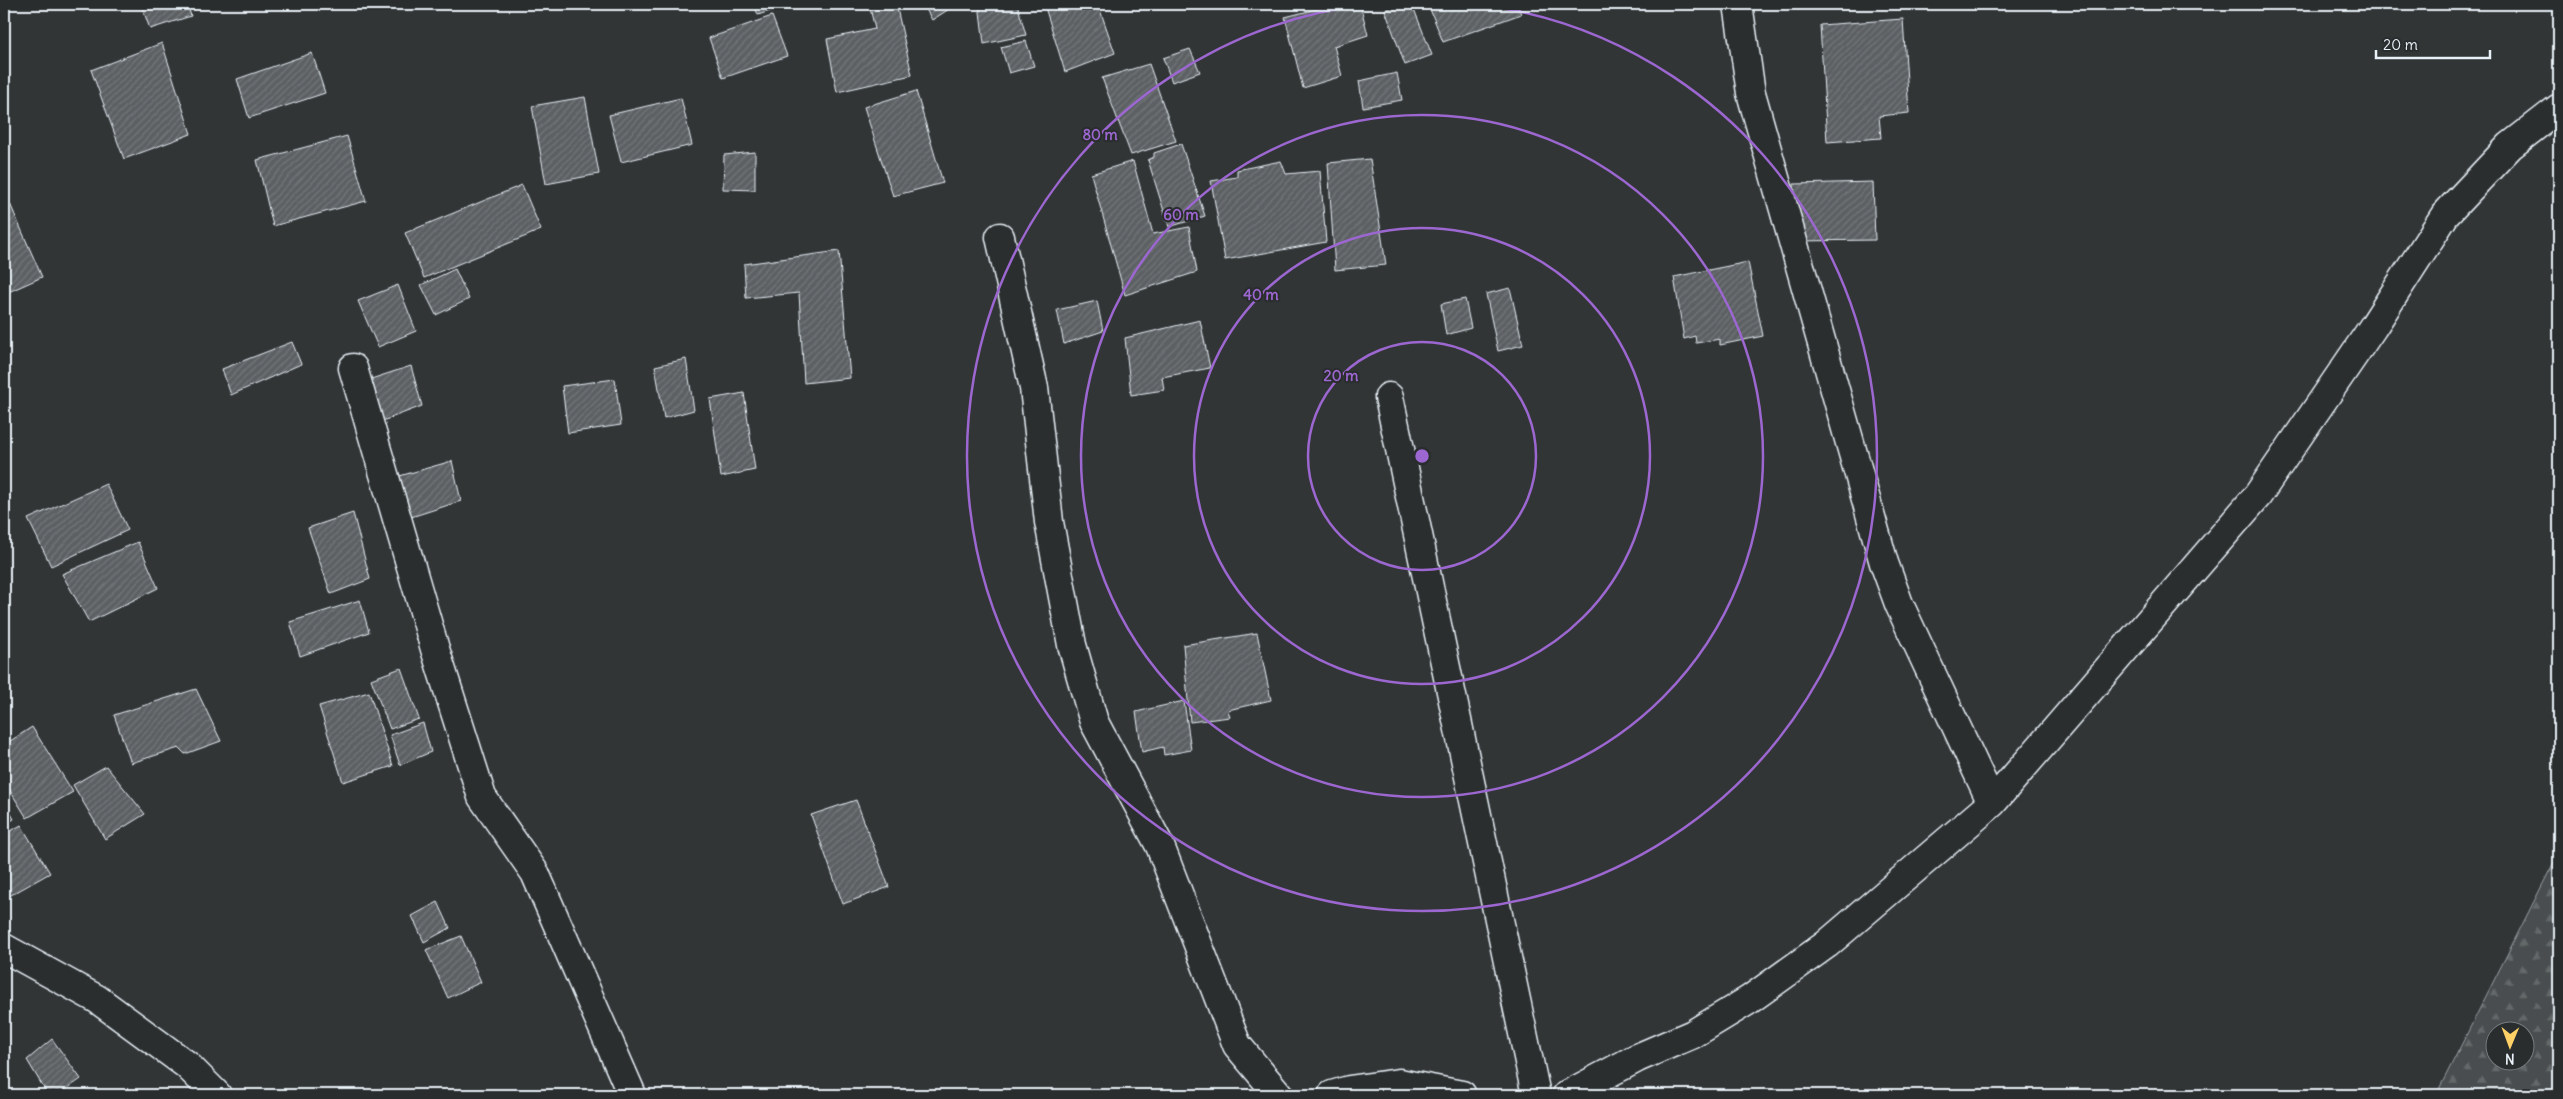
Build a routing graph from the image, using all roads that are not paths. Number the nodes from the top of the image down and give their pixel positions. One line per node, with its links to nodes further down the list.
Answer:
1 (1738, 4): 6 (street)
2 (2559, 108): 6 (street)
3 (1000, 237): 10 (street)
4 (353, 368): 9 (street)
5 (1389, 396): 13 (street)
6 (1992, 803): 14 (street)
7 (4, 948): 8 (street)
8 (218, 1095)
9 (632, 1095)
10 (1279, 1095)
11 (1332, 1095): 12 (street)
12 (1462, 1095)
13 (1536, 1095)
14 (1567, 1095)

